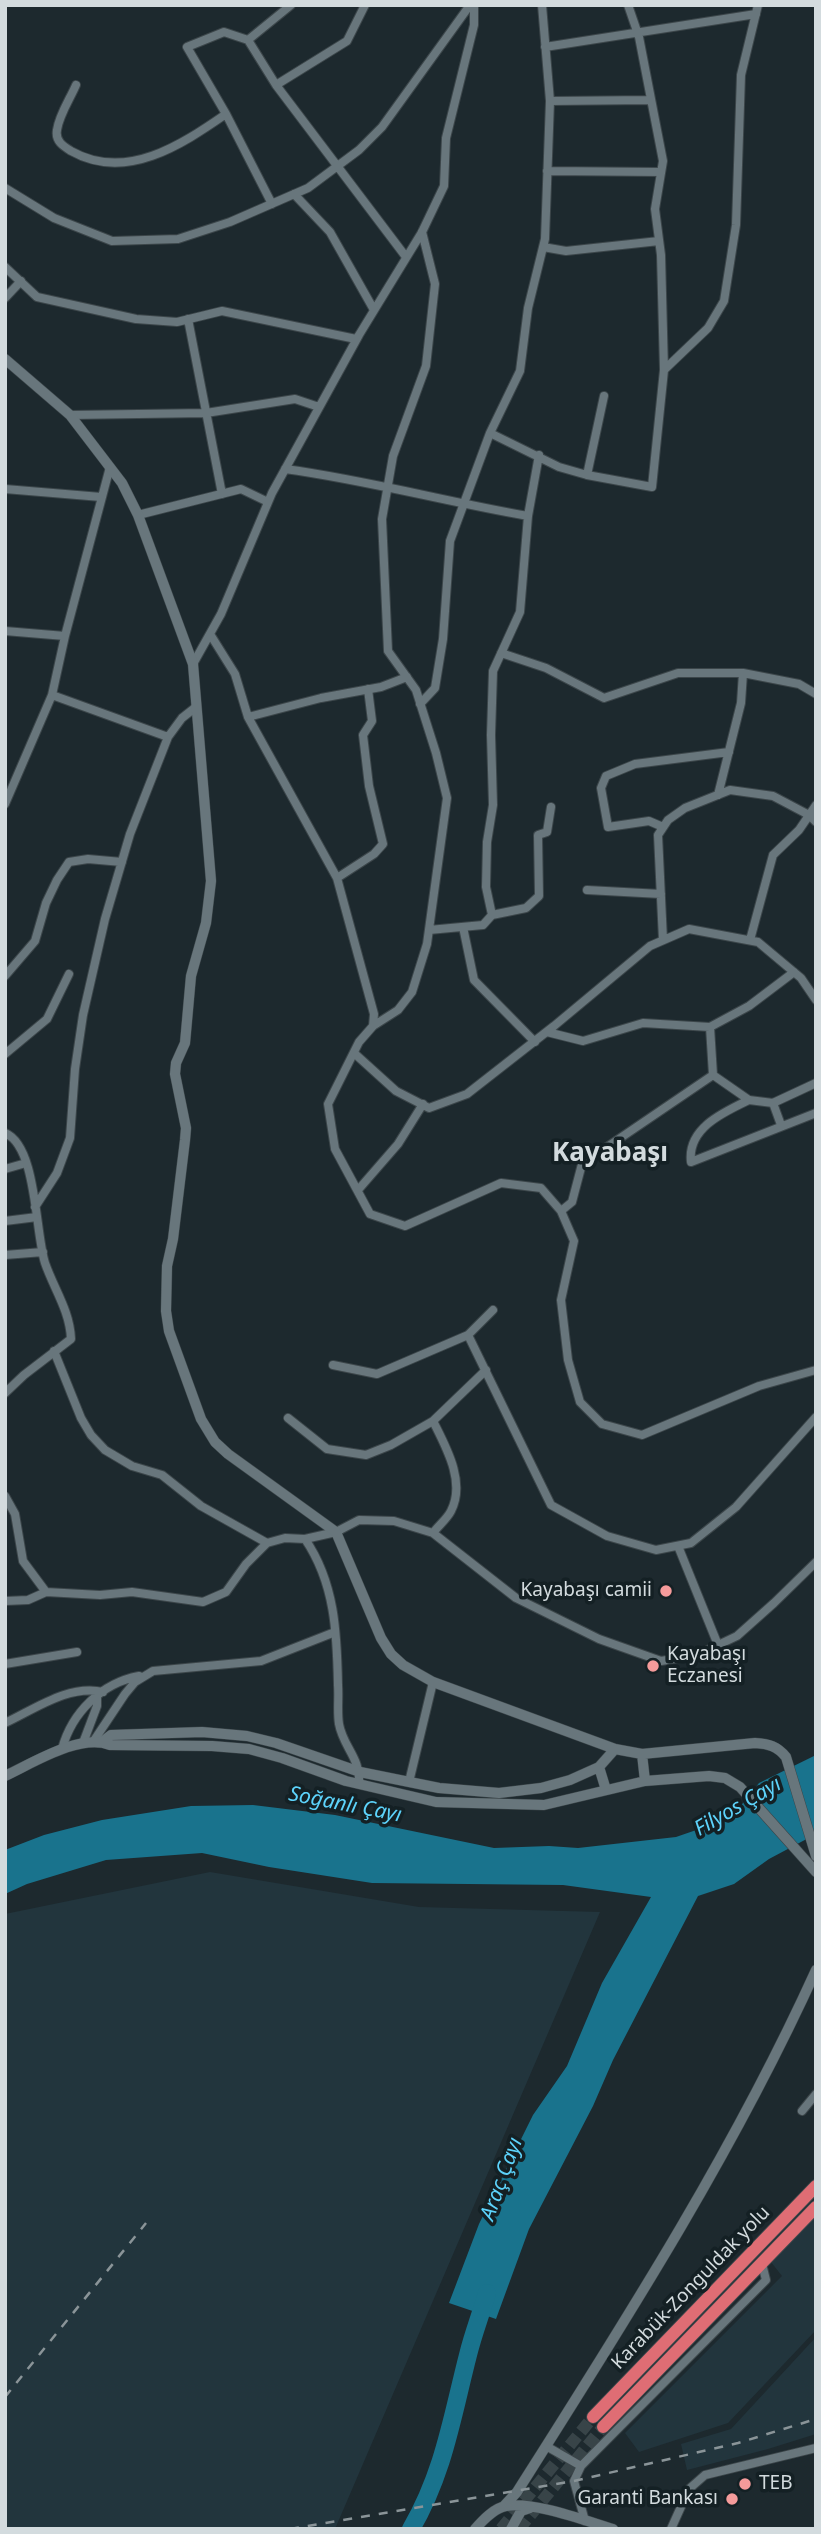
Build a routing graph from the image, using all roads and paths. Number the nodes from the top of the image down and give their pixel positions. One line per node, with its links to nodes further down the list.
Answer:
1 (291, 5): 8 (street)
2 (365, 5): 11 (street)
3 (472, 5): 15 (street); 21 (street)
4 (542, 5): 9 (street)
5 (628, 5): 7 (street)
6 (757, 9): 7 (street); 32 (street)
7 (637, 32): 9 (street); 12 (street)
8 (248, 40): 11 (street); 14 (street)
9 (545, 47): 13 (street)
10 (76, 85): 14 (street)
11 (276, 85): 15 (street)
12 (650, 100): 13 (street); 17 (street)
13 (550, 101): 16 (street)
14 (226, 114): 20 (street)
15 (337, 167): 19 (street); 24 (street)
16 (547, 171): 17 (street); 23 (street)
17 (661, 172): 22 (street)
18 (5, 188): 20 (street)
19 (294, 194): 20 (street); 28 (street)
20 (272, 204)
21 (422, 232): 24 (street); 42 (street)
22 (659, 241): 23 (street); 32 (street)
23 (543, 247): 37 (street)
24 (406, 257): 28 (street)
25 (5, 267): 26 (street)
26 (21, 281): 27 (street); 29 (street)
27 (5, 298)
28 (374, 310): 30 (street)
29 (188, 319): 30 (street); 35 (street)
30 (356, 339): 34 (street)
31 (5, 359): 36 (street)
32 (664, 370): 41 (street)
33 (604, 396): 41 (street)
34 (319, 407): 35 (street); 40 (street)
35 (206, 413): 36 (street); 44 (street)
36 (70, 415): 39 (street)
37 (490, 433): 38 (street); 47 (street)
38 (539, 455): 41 (street); 49 (street)
39 (110, 467): 45 (street); 48 (street)
40 (285, 469): 42 (street); 46 (street)
41 (587, 475)
42 (388, 486): 47 (street); 56 (street)
43 (5, 489): 45 (street)
44 (222, 494): 46 (street); 48 (street)
45 (101, 497): 52 (street)
46 (268, 502): 51 (street)
47 (463, 505): 49 (street); 60 (street)
48 (138, 515): 54 (street)
49 (528, 516): 53 (street)
50 (5, 631): 52 (street)
51 (210, 635): 54 (street); 62 (street)
52 (65, 636): 59 (street)
53 (501, 653): 55 (street); 76 (street)
54 (193, 664): 61 (street)
55 (743, 673): 58 (street); 64 (street)
56 (407, 677): 57 (street); 60 (street)
57 (368, 689): 62 (street); 73 (street)
58 (816, 694)
59 (52, 695): 63 (street); 66 (street)
60 (420, 704): 78 (street)
61 (197, 707): 63 (street); 119 (street)
62 (248, 717): 73 (street)
63 (168, 737): 72 (street)
64 (729, 752): 65 (street); 71 (street)
65 (718, 794): 69 (street); 71 (street)
66 (5, 804)
67 (816, 805): 69 (street)
68 (551, 807): 76 (street)
69 (809, 815): 70 (street); 80 (street)
70 (816, 822)
71 (663, 827): 75 (street)
72 (122, 862): 83 (street); 102 (street)
73 (337, 878): 85 (street)
74 (587, 890): 75 (street)
75 (661, 894): 79 (street)
76 (492, 915): 77 (street)
77 (463, 927): 78 (street); 88 (street)
78 (429, 930): 85 (street)
79 (663, 940): 80 (street); 87 (street)
80 (750, 940): 81 (street)
81 (794, 972): 84 (street); 86 (street)
82 (69, 974): 90 (street)
83 (5, 976)
84 (816, 1000)
85 (373, 1026): 89 (street)
86 (710, 1027): 87 (street); 91 (street)
87 (547, 1032): 88 (street)
88 (535, 1042): 95 (street)
89 (354, 1053): 95 (street); 101 (street)
90 (5, 1054)
91 (713, 1074): 93 (street); 103 (street)
92 (816, 1083): 94 (street)
93 (749, 1100): 94 (street); 97 (street)
94 (773, 1103): 97 (street)
95 (423, 1104): 101 (street)
96 (816, 1113): 97 (street)
97 (781, 1125)
98 (5, 1133): 99 (street)
99 (26, 1163): 100 (street); 102 (street)
100 (5, 1169)
101 (358, 1190): 103 (street)
102 (35, 1207): 104 (street)
103 (561, 1211): 113 (street)
104 (37, 1217): 105 (street); 106 (street)
105 (5, 1221)
106 (43, 1252): 107 (street); 110 (street)
107 (5, 1255)
108 (493, 1310): 109 (street)
109 (468, 1335): 111 (street); 112 (street)
110 (54, 1351): 114 (street); 122 (street)
111 (333, 1365)
112 (486, 1370): 117 (street); 123 (street)
113 (816, 1370)
114 (5, 1392)
115 (816, 1417): 123 (street)
116 (288, 1418): 117 (street)
117 (433, 1421): 120 (street)
118 (5, 1496): 125 (street)
119 (336, 1532): 120 (street); 121 (street); 132 (street)
120 (433, 1533): 128 (street)
121 (305, 1539): 122 (street); 127 (street)
122 (267, 1543): 125 (street)
123 (678, 1546): 128 (street)
124 (816, 1562): 128 (street)
125 (46, 1592): 126 (street)
126 (6, 1600)
127 (335, 1632): 131 (street); 140 (street)
128 (718, 1645)
129 (77, 1652): 130 (street)
130 (5, 1664)
131 (144, 1675): 133 (street); 135 (street)
132 (433, 1682): 137 (street); 143 (street)
133 (100, 1695): 134 (street); 135 (street); 136 (street)
134 (5, 1723)
135 (93, 1742): 136 (street); 140 (street); 144 (street)
136 (62, 1749): 141 (street)
137 (615, 1749): 138 (street); 139 (street)
138 (642, 1754): 142 (street); 146 (street)
139 (599, 1767): 143 (street); 145 (street)
140 (360, 1772): 143 (street); 144 (street)
141 (5, 1776)
142 (645, 1781): 145 (street); 147 (street)
143 (409, 1782)
144 (359, 1784): 145 (street)
145 (606, 1790)
146 (815, 1852)
147 (816, 1872)
148 (816, 1970): 156 (street)
149 (816, 2094): 150 (street)
150 (802, 2111)
151 (816, 2186): 154 (highway, Karabük-Zonguldak yolu)
152 (816, 2207): 153 (highway, Karabük-Zonguldak yolu)
153 (762, 2264): 155 (highway, Karabük-Zonguldak yolu); 158 (street)
154 (593, 2417)
155 (603, 2427)
156 (546, 2446): 158 (street); 159 (street)
157 (816, 2448): 165 (street)
158 (581, 2466): 161 (street)
159 (504, 2506): 160 (street); 162 (street)
160 (531, 2508): 161 (street); 163 (street)
161 (585, 2521): 164 (street)
162 (475, 2529)
163 (511, 2529)
164 (613, 2529)
165 (671, 2529)

